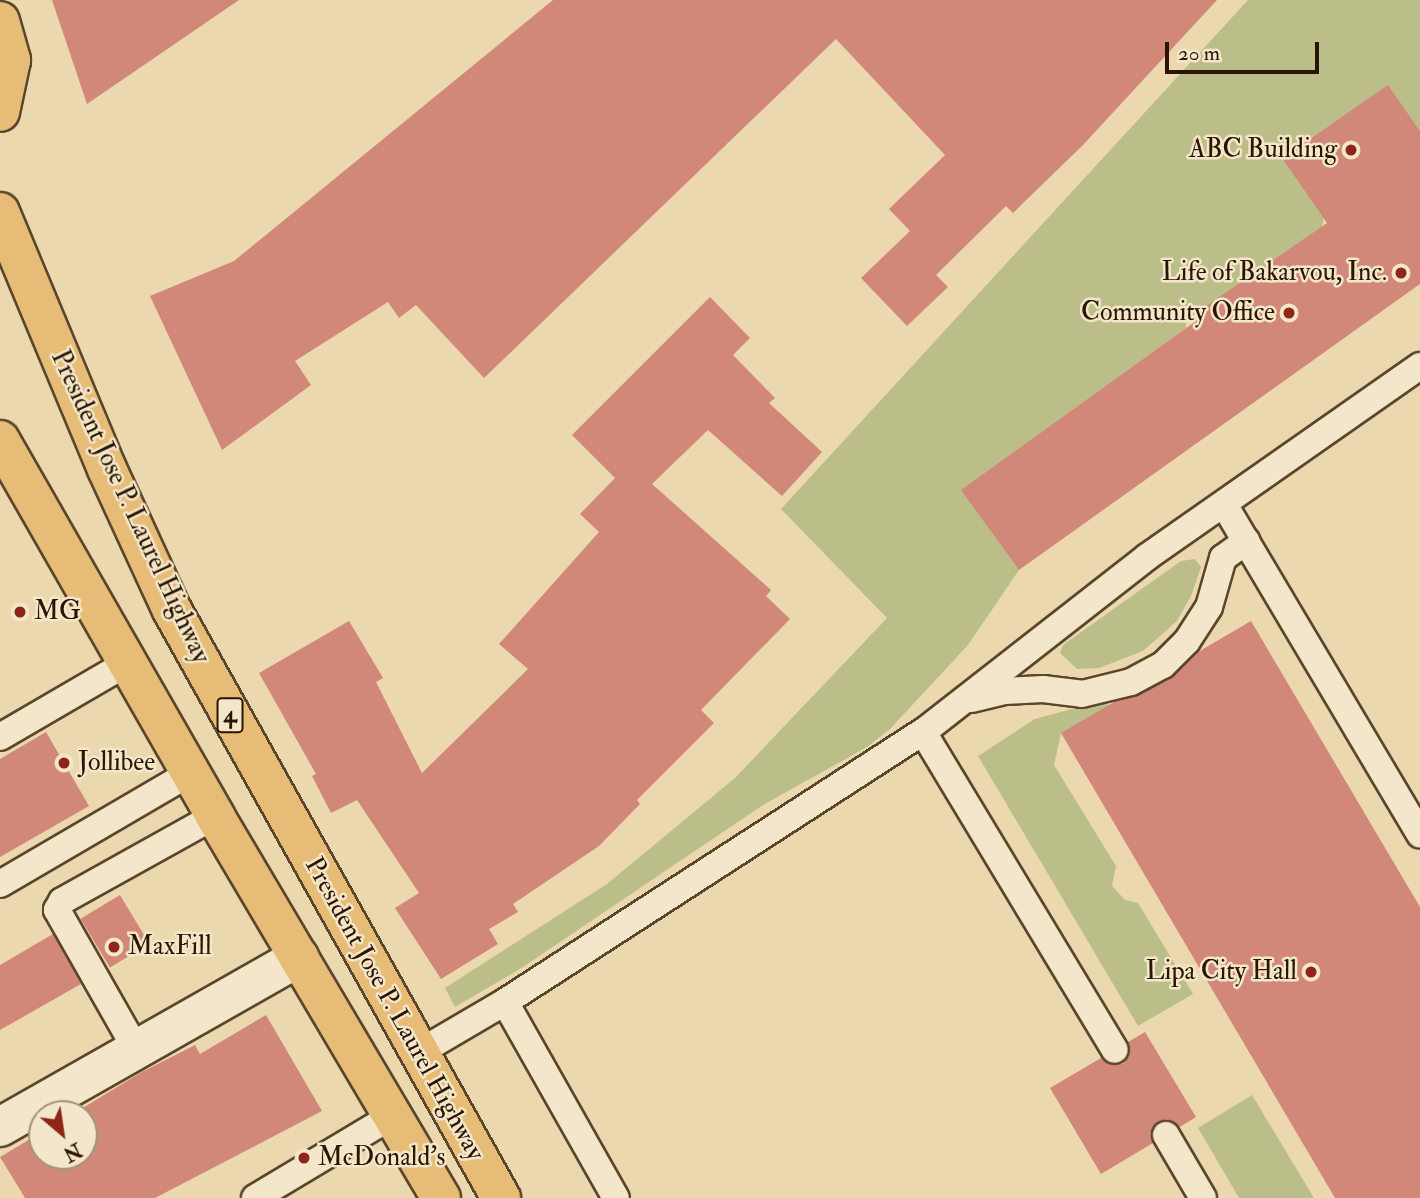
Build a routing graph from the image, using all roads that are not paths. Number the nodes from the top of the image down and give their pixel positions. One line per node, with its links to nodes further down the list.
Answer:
1 (0, 21): 2 (highway)
2 (0, 112)
3 (0, 212): 20 (highway, President Jose P. Laurel Highway / 4)
4 (1420, 366): 6 (lane)
5 (0, 440): 8 (highway, President Jose P. Laurel Highway)
6 (1226, 506): 7 (lane); 9 (lane)
7 (1246, 541): 9 (lane); 14 (lane)
8 (127, 663): 11 (lane); 12 (highway, President Jose P. Laurel Highway)
9 (962, 702): 10 (lane)
10 (923, 732): 17 (lane); 19 (lane)
11 (0, 737)
12 (190, 773): 13 (highway, President Jose P. Laurel Highway); 15 (lane)
13 (215, 816): 16 (highway, President Jose P. Laurel Highway); 18 (lane)
14 (1420, 835)
15 (0, 884)
16 (299, 957): 18 (street); 21 (highway, President Jose P. Laurel Highway)
17 (505, 1002): 20 (lane); 27 (lane)
18 (136, 1049): 22 (street)
19 (1115, 1049)
20 (418, 1052): 26 (highway, President Jose P. Laurel Highway / 4)
21 (392, 1116): 24 (lane); 25 (highway, President Jose P. Laurel Highway)
22 (0, 1127)
23 (1166, 1135): 28 (lane)
24 (255, 1198)
25 (441, 1198)
26 (501, 1198)
27 (616, 1198)
28 (1203, 1198)

